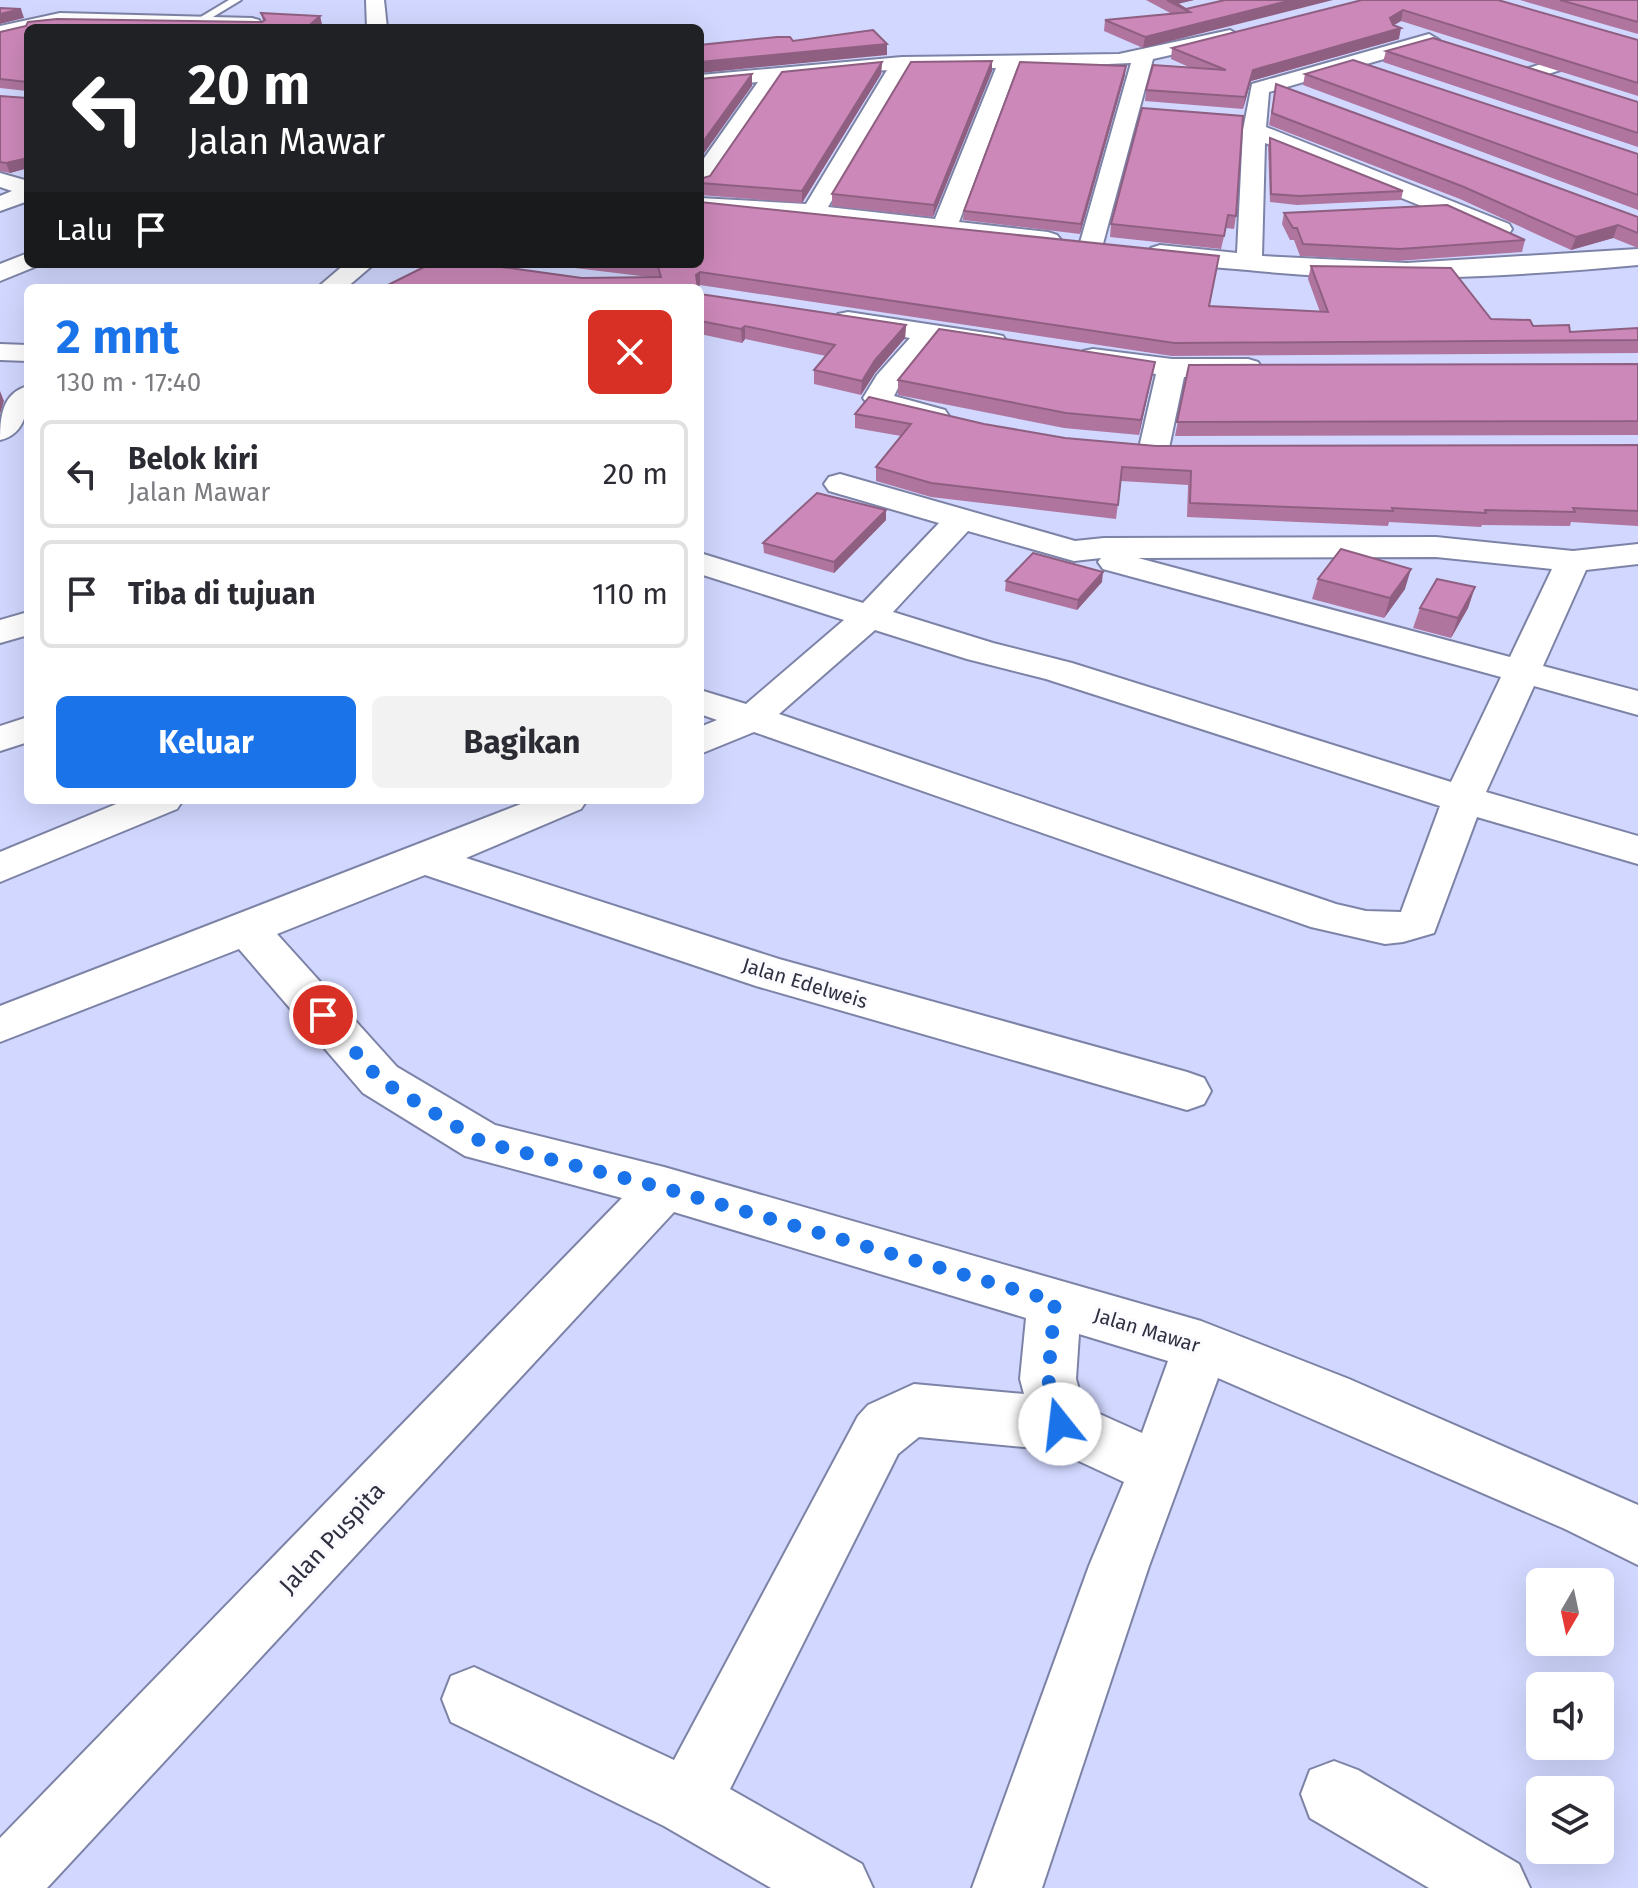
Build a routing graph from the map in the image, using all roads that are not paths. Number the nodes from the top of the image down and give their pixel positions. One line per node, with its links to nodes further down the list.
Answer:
1 (236, 0): 3 (lane)
2 (375, 0): 6 (street)
3 (199, 21): 4 (street); 5 (street)
4 (37, 24)
5 (229, 24)
6 (377, 24)
7 (24, 27): 9 (street)
8 (1390, 27): 14 (street)
9 (0, 32)
10 (1247, 32): 12 (street)
11 (1616, 43): 19 (street)
12 (1143, 57): 13 (street); 33 (street)
13 (1009, 61): 15 (street); 32 (street)
14 (1352, 62): 17 (street); 20 (street)
15 (902, 63): 16 (street); 31 (street)
16 (774, 74): 18 (street); 23 (street)
17 (1395, 76)
18 (704, 81)
19 (1563, 82)
20 (1268, 83): 21 (street); 22 (street)
21 (1313, 100)
22 (1249, 123): 29 (street); 35 (street)
23 (704, 175)
24 (0, 180): 25 (street)
25 (24, 187)
26 (24, 194): 27 (street)
27 (0, 204)
28 (704, 205): 31 (street)
29 (1450, 207): 30 (street); 37 (street)
30 (1394, 210)
31 (813, 212): 32 (street)
32 (945, 226): 33 (street)
33 (1092, 246): 35 (street)
34 (1638, 257): 37 (street)
35 (1249, 262): 37 (street)
36 (24, 263): 39 (street)
37 (1575, 263)
38 (356, 268): 40 (street)
39 (0, 273)
40 (335, 284)
41 (822, 316): 42 (street)
42 (929, 333): 43 (street); 50 (street)
43 (1020, 346)
44 (0, 352): 45 (street)
45 (24, 353)
46 (1066, 353): 47 (street)
47 (1172, 368): 48 (street); 55 (street)
48 (1282, 368)
49 (24, 400): 51 (street)
50 (967, 423)
51 (0, 431)
52 (1123, 446): 55 (street)
53 (24, 447): 56 (street)
54 (1185, 447): 55 (street)
55 (1154, 448)
56 (0, 449)
57 (840, 484): 58 (street)
58 (961, 519): 59 (street); 63 (street)
59 (1074, 551): 61 (street); 66 (street)
60 (1638, 554): 61 (street)
61 (1573, 561): 66 (street)
62 (704, 564): 63 (street)
63 (871, 615): 69 (street); 73 (street)
64 (24, 624): 65 (street)
65 (0, 632)
66 (1524, 672): 67 (street); 73 (street)
67 (1633, 699)
68 (704, 703): 69 (street)
69 (752, 718): 72 (street); 73 (street)
70 (24, 730): 71 (street)
71 (0, 739)
72 (704, 740)
73 (1463, 799): 76 (street)
74 (153, 804): 78 (street)
75 (558, 804): 77 (street)
76 (1638, 850)
77 (428, 861): 79 (street); 81 (street, Jalan Edelweis)
78 (0, 868)
79 (245, 927): 80 (street); 82 (street, Jalan Mawar)
80 (0, 1025)
81 (1187, 1091)
82 (664, 1188): 83 (street, Jalan Mawar); 91 (street, Jalan Puspita)
83 (1055, 1301): 84 (street, Jalan Mawar); 85 (street)
84 (1201, 1346): 86 (street); 87 (street, Jalan Mawar)
85 (1060, 1424): 86 (street); 90 (street)
86 (1158, 1469): 93 (street)
87 (1638, 1536)
88 (474, 1699): 90 (street)
89 (1334, 1794): 94 (street)
90 (688, 1802): 92 (street)
91 (0, 1888)
92 (838, 1888)
93 (1007, 1888)
94 (1495, 1888)

